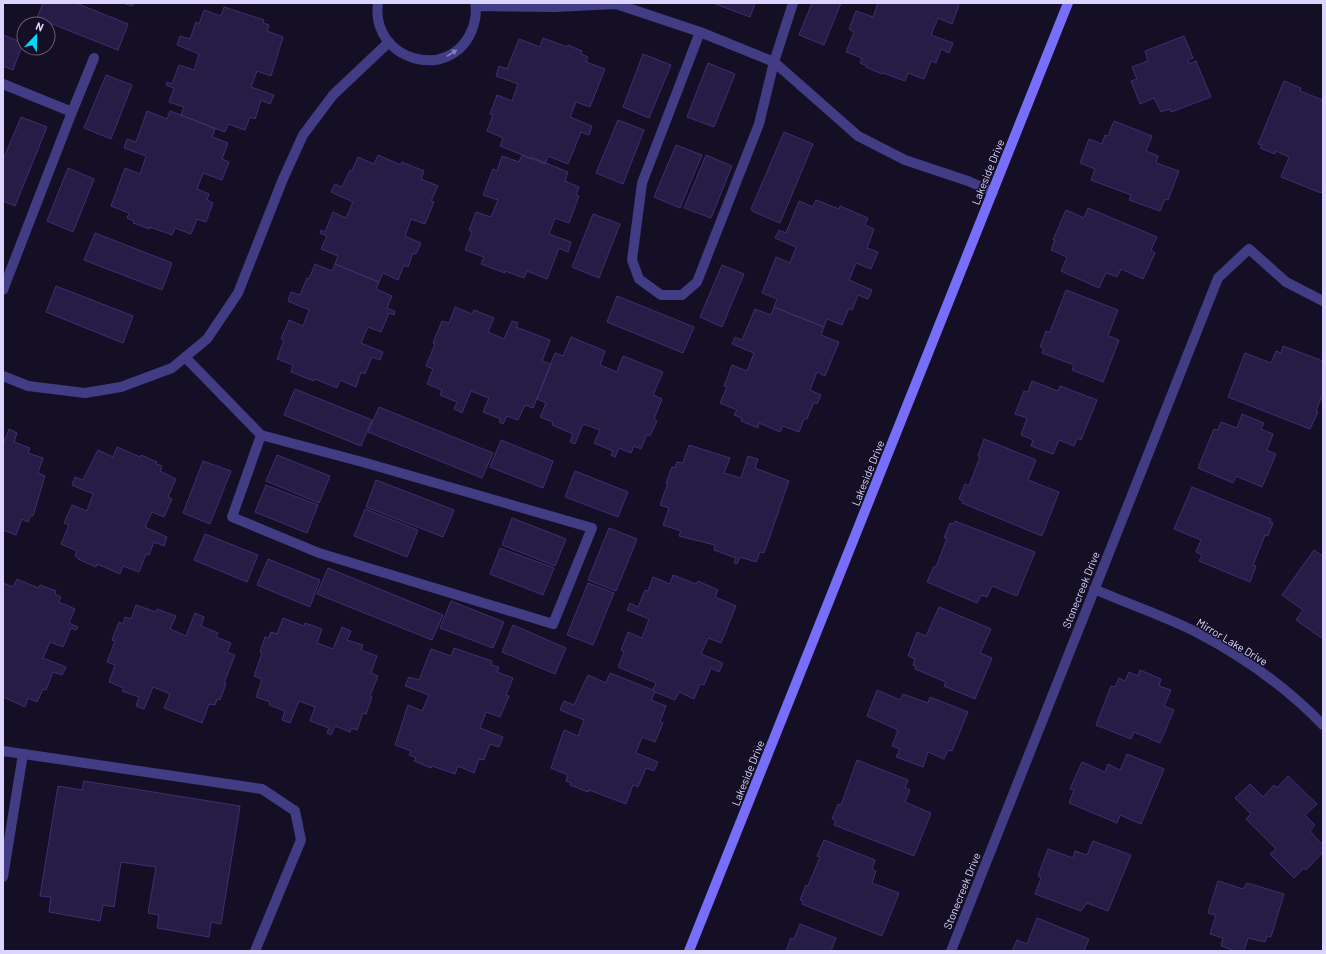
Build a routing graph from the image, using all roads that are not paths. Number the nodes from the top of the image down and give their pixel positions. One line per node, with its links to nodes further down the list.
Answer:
1 (378, 3): 6 (street)
2 (793, 3): 8 (street)
3 (1068, 3): 11 (street, Lakeside Drive)
4 (475, 4): 5 (street); 6 (street, one-way to 4)
5 (700, 32): 8 (street); 8 (street)
6 (388, 43): 14 (street)
7 (94, 58): 10 (street)
8 (774, 62): 11 (street)
9 (3, 84): 10 (street)
10 (72, 112): 12 (street)
11 (993, 192): 23 (street, Lakeside Drive)
12 (3, 290)
13 (1323, 301): 17 (street, Stonecreek Drive)
14 (185, 357): 15 (street); 16 (street)
15 (3, 376)
16 (261, 435): 16 (street)
17 (1094, 589): 18 (street, Mirror Lake Drive); 24 (street, Stonecreek Drive)
18 (1323, 725)
19 (3, 751): 20 (street)
20 (23, 754): 21 (street); 22 (street)
21 (3, 877)
22 (255, 951)
23 (689, 951)
24 (951, 951)

